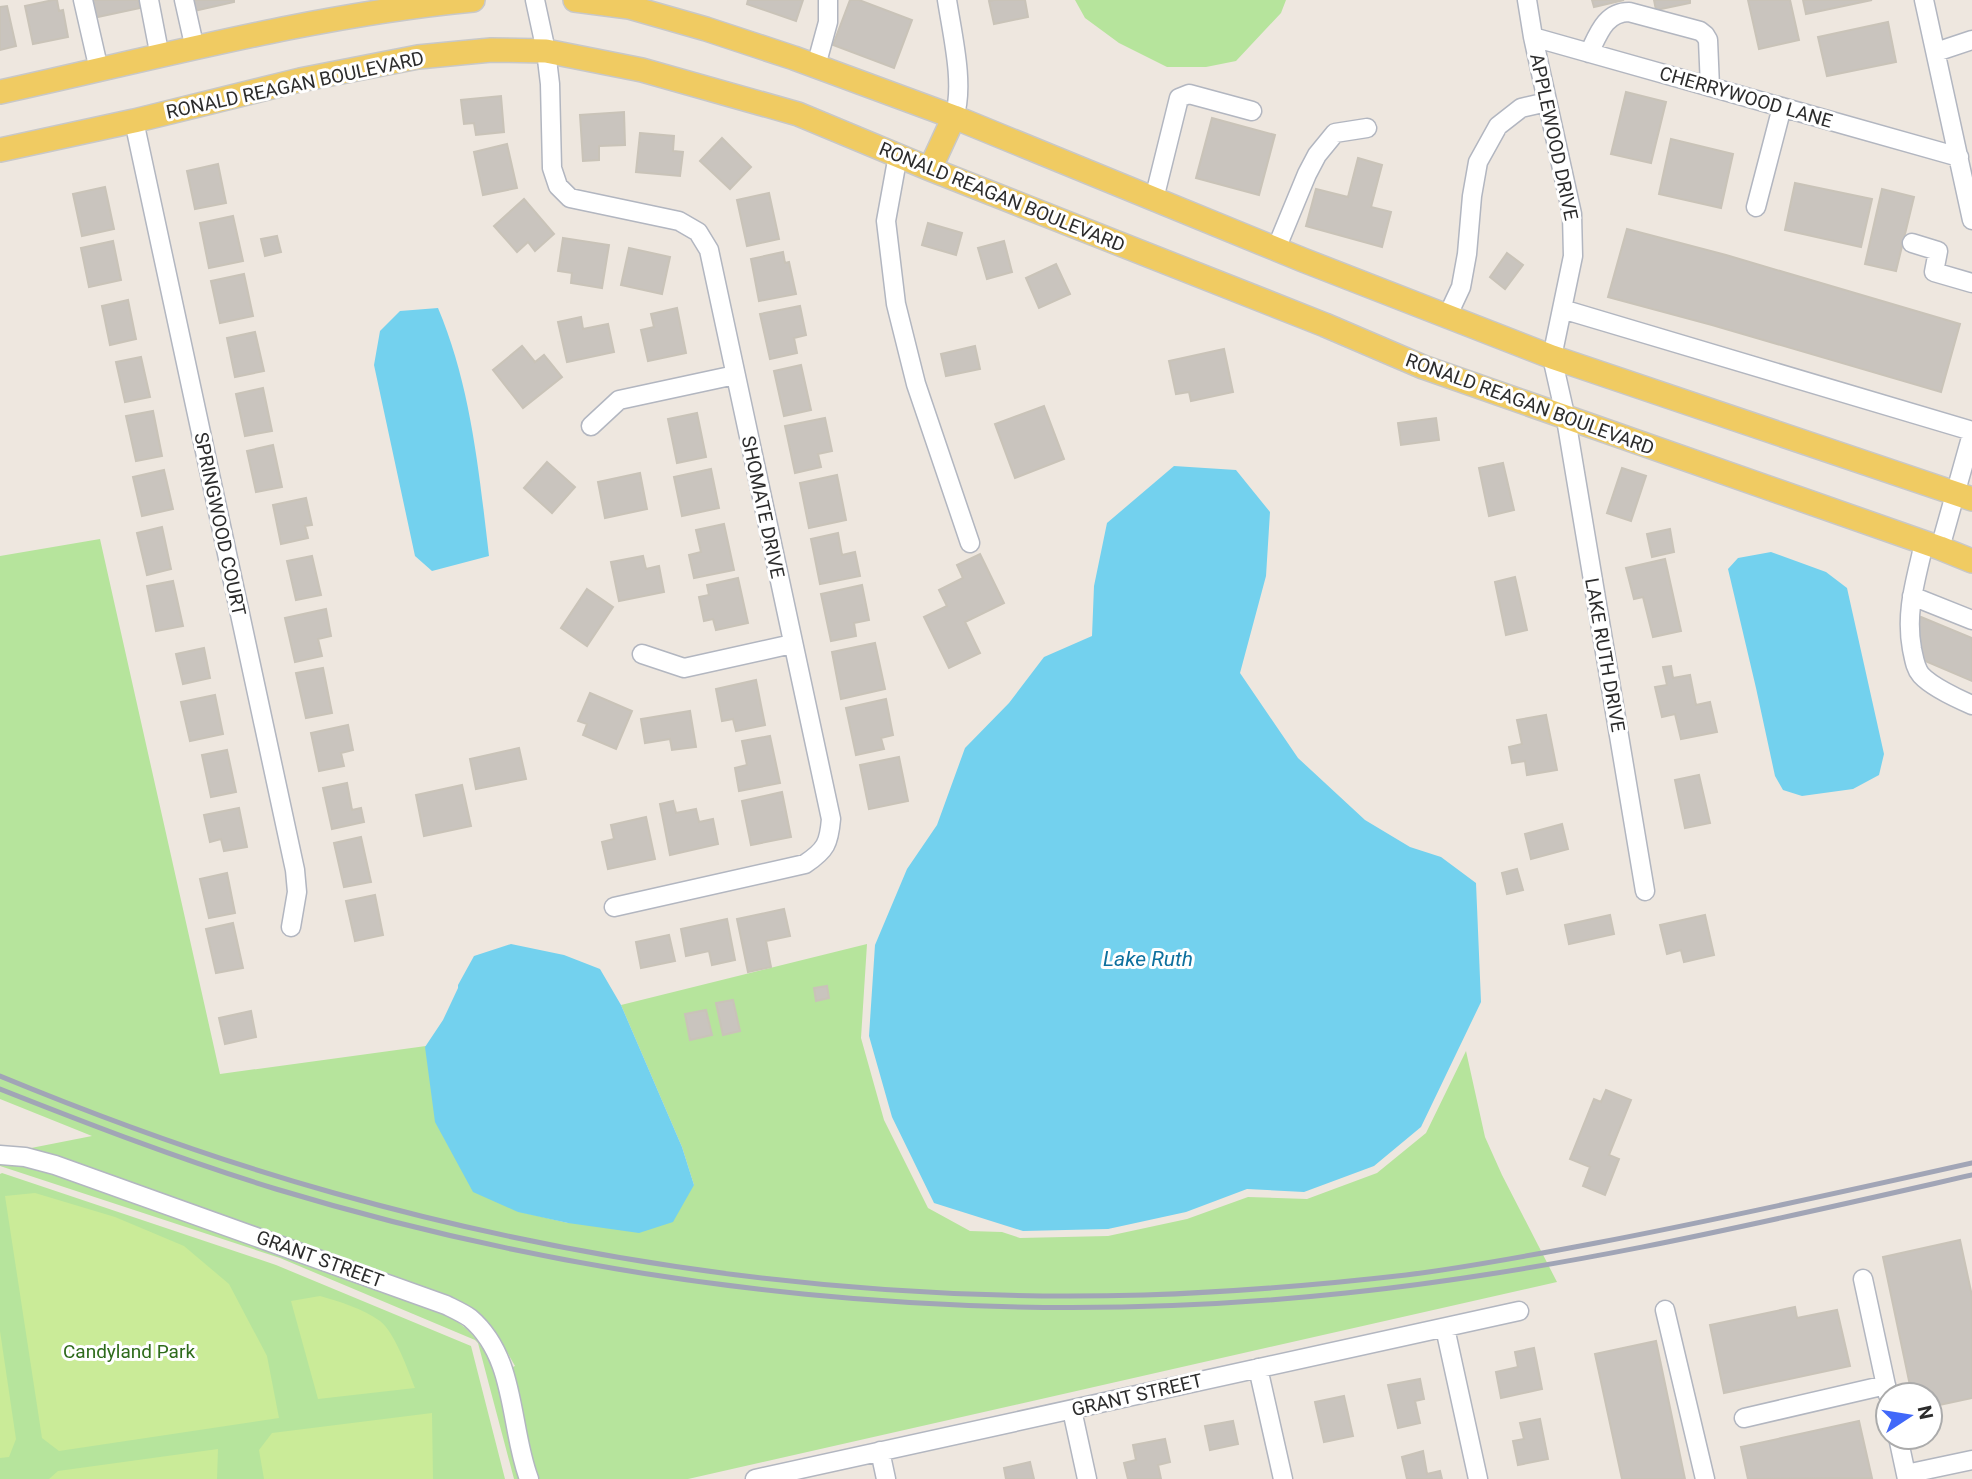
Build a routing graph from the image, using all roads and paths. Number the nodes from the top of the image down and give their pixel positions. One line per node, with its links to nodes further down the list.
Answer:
1 (83, 0): 19 (street)
2 (149, 0): 17 (street)
3 (184, 0): 13 (street)
4 (473, 0): 13 (main road)
5 (535, 0): 14 (street, SHOMATE DRIVE)
6 (575, 0): 18 (main road)
7 (828, 0): 18 (street)
8 (947, 0): 25 (street)
9 (1527, 0): 11 (street, APPLEWOOD DRIVE)
10 (1924, 0): 15 (street)
11 (1533, 37): 16 (street, CHERRYWOOD LANE); 22 (street, APPLEWOOD DRIVE)
12 (1972, 40): 15 (street)
13 (195, 49): 17 (main road)
14 (546, 51): 26 (main road, RONALD REAGAN BOULEVARD); 29 (main road, RONALD REAGAN BOULEVARD); 42 (street, SHOMATE DRIVE)
15 (1936, 52): 30 (street)
16 (1589, 53): 20 (street, CHERRYWOOD LANE); 20 (street)
17 (160, 57): 19 (main road)
18 (816, 66): 25 (main road)
19 (99, 70): 21 (main road)
20 (1710, 87): 23 (street, CHERRYWOOD LANE)
21 (0, 92)
22 (1547, 102): 39 (street, APPLEWOOD DRIVE); 40 (street)
23 (1782, 107): 30 (street, CHERRYWOOD LANE); 34 (street)
24 (1252, 111): 33 (street)
25 (954, 117): 31 (main road); 33 (main road)
26 (134, 121): 28 (main road, RONALD REAGAN BOULEVARD); 57 (street, SPRINGWOOD COURT)
27 (1367, 128): 37 (street)
28 (0, 150)
29 (898, 155): 31 (main road, RONALD REAGAN BOULEVARD); 47 (street)
30 (1959, 157): 32 (street)
31 (930, 169): 43 (main road, RONALD REAGAN BOULEVARD)
32 (1968, 184): 35 (street)
33 (1154, 199): 37 (main road)
34 (1756, 207)
35 (1972, 220)
36 (1912, 243): 38 (street)
37 (1276, 249): 40 (main road)
38 (1972, 283)
39 (1562, 309): 41 (street, APPLEWOOD DRIVE); 45 (street)
40 (1447, 317): 41 (main road)
41 (1552, 357): 43 (street, LAKE RUTH DRIVE); 46 (main road)
42 (735, 375): 44 (street); 52 (street, SHOMATE DRIVE)
43 (1566, 419): 48 (main road, RONALD REAGAN BOULEVARD); 55 (street, LAKE RUTH DRIVE)
44 (592, 426)
45 (1972, 432): 46 (street)
46 (1964, 496): 48 (street)
47 (970, 542)
48 (1932, 545): 49 (main road, RONALD REAGAN BOULEVARD); 50 (street)
49 (1972, 562)
50 (1912, 596): 51 (street); 54 (street)
51 (1972, 620)
52 (792, 643): 53 (street); 56 (street, SHOMATE DRIVE)
53 (642, 654)
54 (1972, 705)
55 (1645, 891)
56 (614, 907)
57 (291, 927)
58 (0, 1156): 72 (street, GRANT STREET)
59 (1863, 1279): 64 (street)
60 (1665, 1310): 78 (street)
61 (1519, 1311): 62 (street, GRANT STREET)
62 (1444, 1328): 63 (street, GRANT STREET); 77 (street)
63 (1258, 1368): 66 (street, GRANT STREET); 76 (street)
64 (1885, 1381)
65 (1874, 1393): 67 (street)
66 (1072, 1410): 68 (street, GRANT STREET); 75 (street)
67 (1744, 1418)
68 (880, 1451): 73 (street, GRANT STREET); 74 (street)
69 (1901, 1451): 71 (street)
70 (1972, 1460): 71 (street)
71 (1906, 1477)
72 (529, 1479)
73 (755, 1479)
74 (886, 1479)
75 (1087, 1479)
76 (1283, 1479)
77 (1478, 1479)
78 (1705, 1479)

